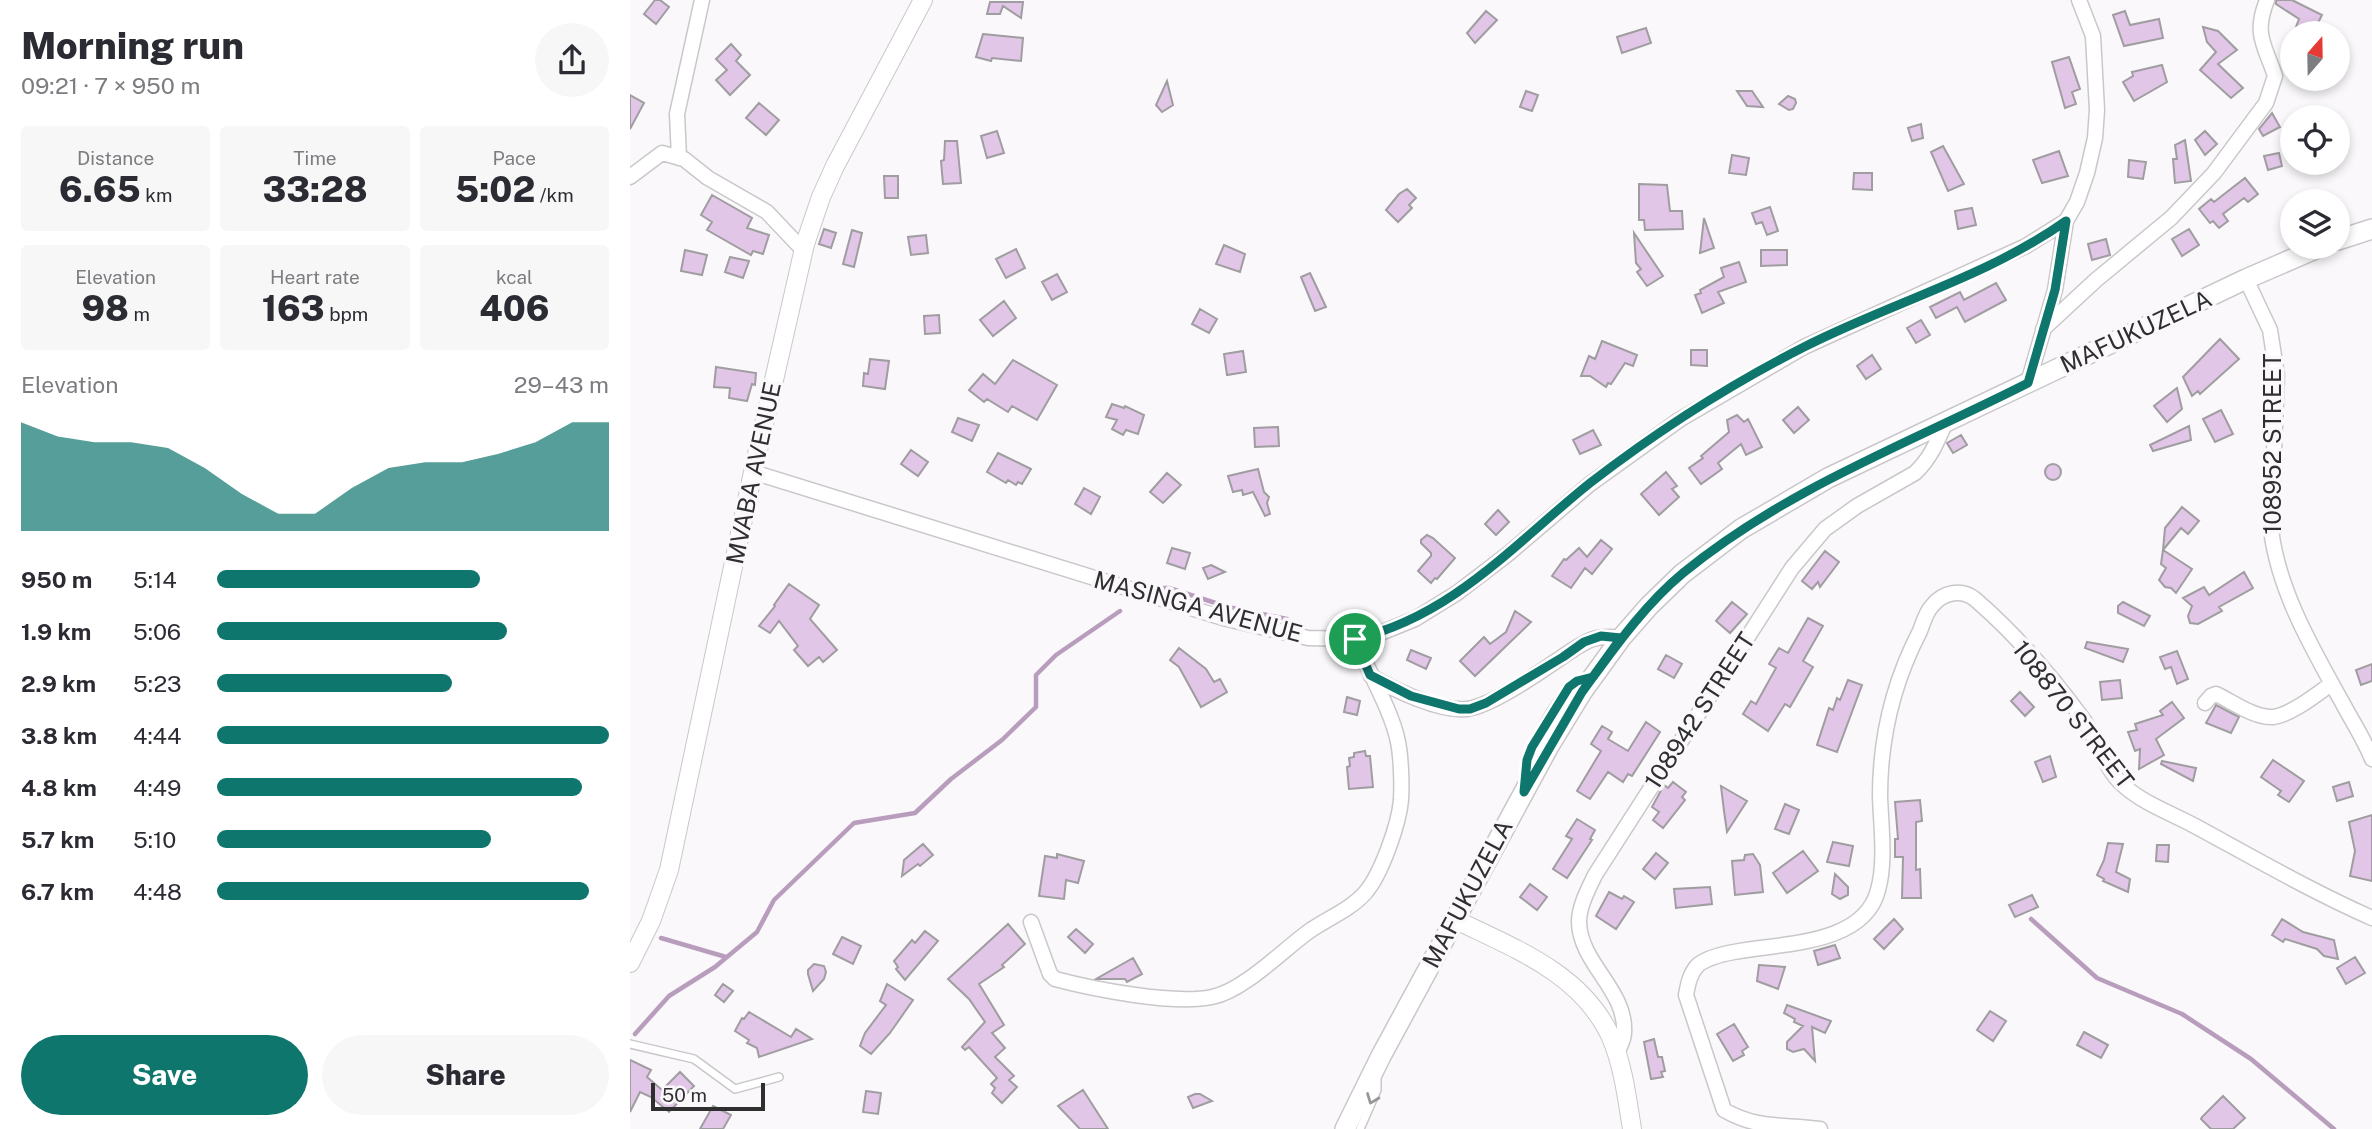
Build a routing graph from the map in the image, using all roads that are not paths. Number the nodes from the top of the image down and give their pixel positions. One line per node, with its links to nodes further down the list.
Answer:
1 (702, 0): 5 (street)
2 (923, 0): 10 (street, MVABA AVENUE)
3 (2079, 0): 7 (street)
4 (2267, 0): 13 (street)
5 (680, 158): 6 (street); 10 (street)
6 (630, 177)
7 (2066, 221): 13 (street); 18 (street, MASINGA AVENUE)
8 (2372, 229): 9 (main road)
9 (2350, 236)
10 (803, 250): 16 (street, MVABA AVENUE)
11 (2292, 259): 12 (main road, MAFUKUZELA)
12 (2246, 279): 14 (main road, MAFUKUZELA); 20 (street, 108952 STREET)
13 (2043, 329): 14 (street)
14 (2028, 383): 15 (main road, MAFUKUZELA)
15 (1946, 421): 17 (main road, MAFUKUZELA); 28 (street, 108942 STREET)
16 (753, 472): 18 (street, MASINGA AVENUE); 26 (street, MVABA AVENUE)
17 (1621, 638): 19 (street); 24 (main road, MAFUKUZELA)
18 (1355, 639): 19 (street)
19 (1370, 675): 25 (street)
20 (2331, 684): 21 (street); 22 (street, 108952 STREET)
21 (2205, 704)
22 (2372, 759)
23 (2372, 918): 34 (street, 108870 STREET)
24 (1454, 919): 28 (street); 29 (main road, MAFUKUZELA)
25 (1031, 922)
26 (630, 963)
27 (630, 1044): 30 (lane)
28 (1617, 1054): 33 (street)
29 (1375, 1067): 31 (main road, MAFUKUZELA); 32 (lane, one-way to 32)
30 (779, 1077)
31 (1345, 1129)
32 (1360, 1129)
33 (1632, 1129)
34 (1820, 1129)

